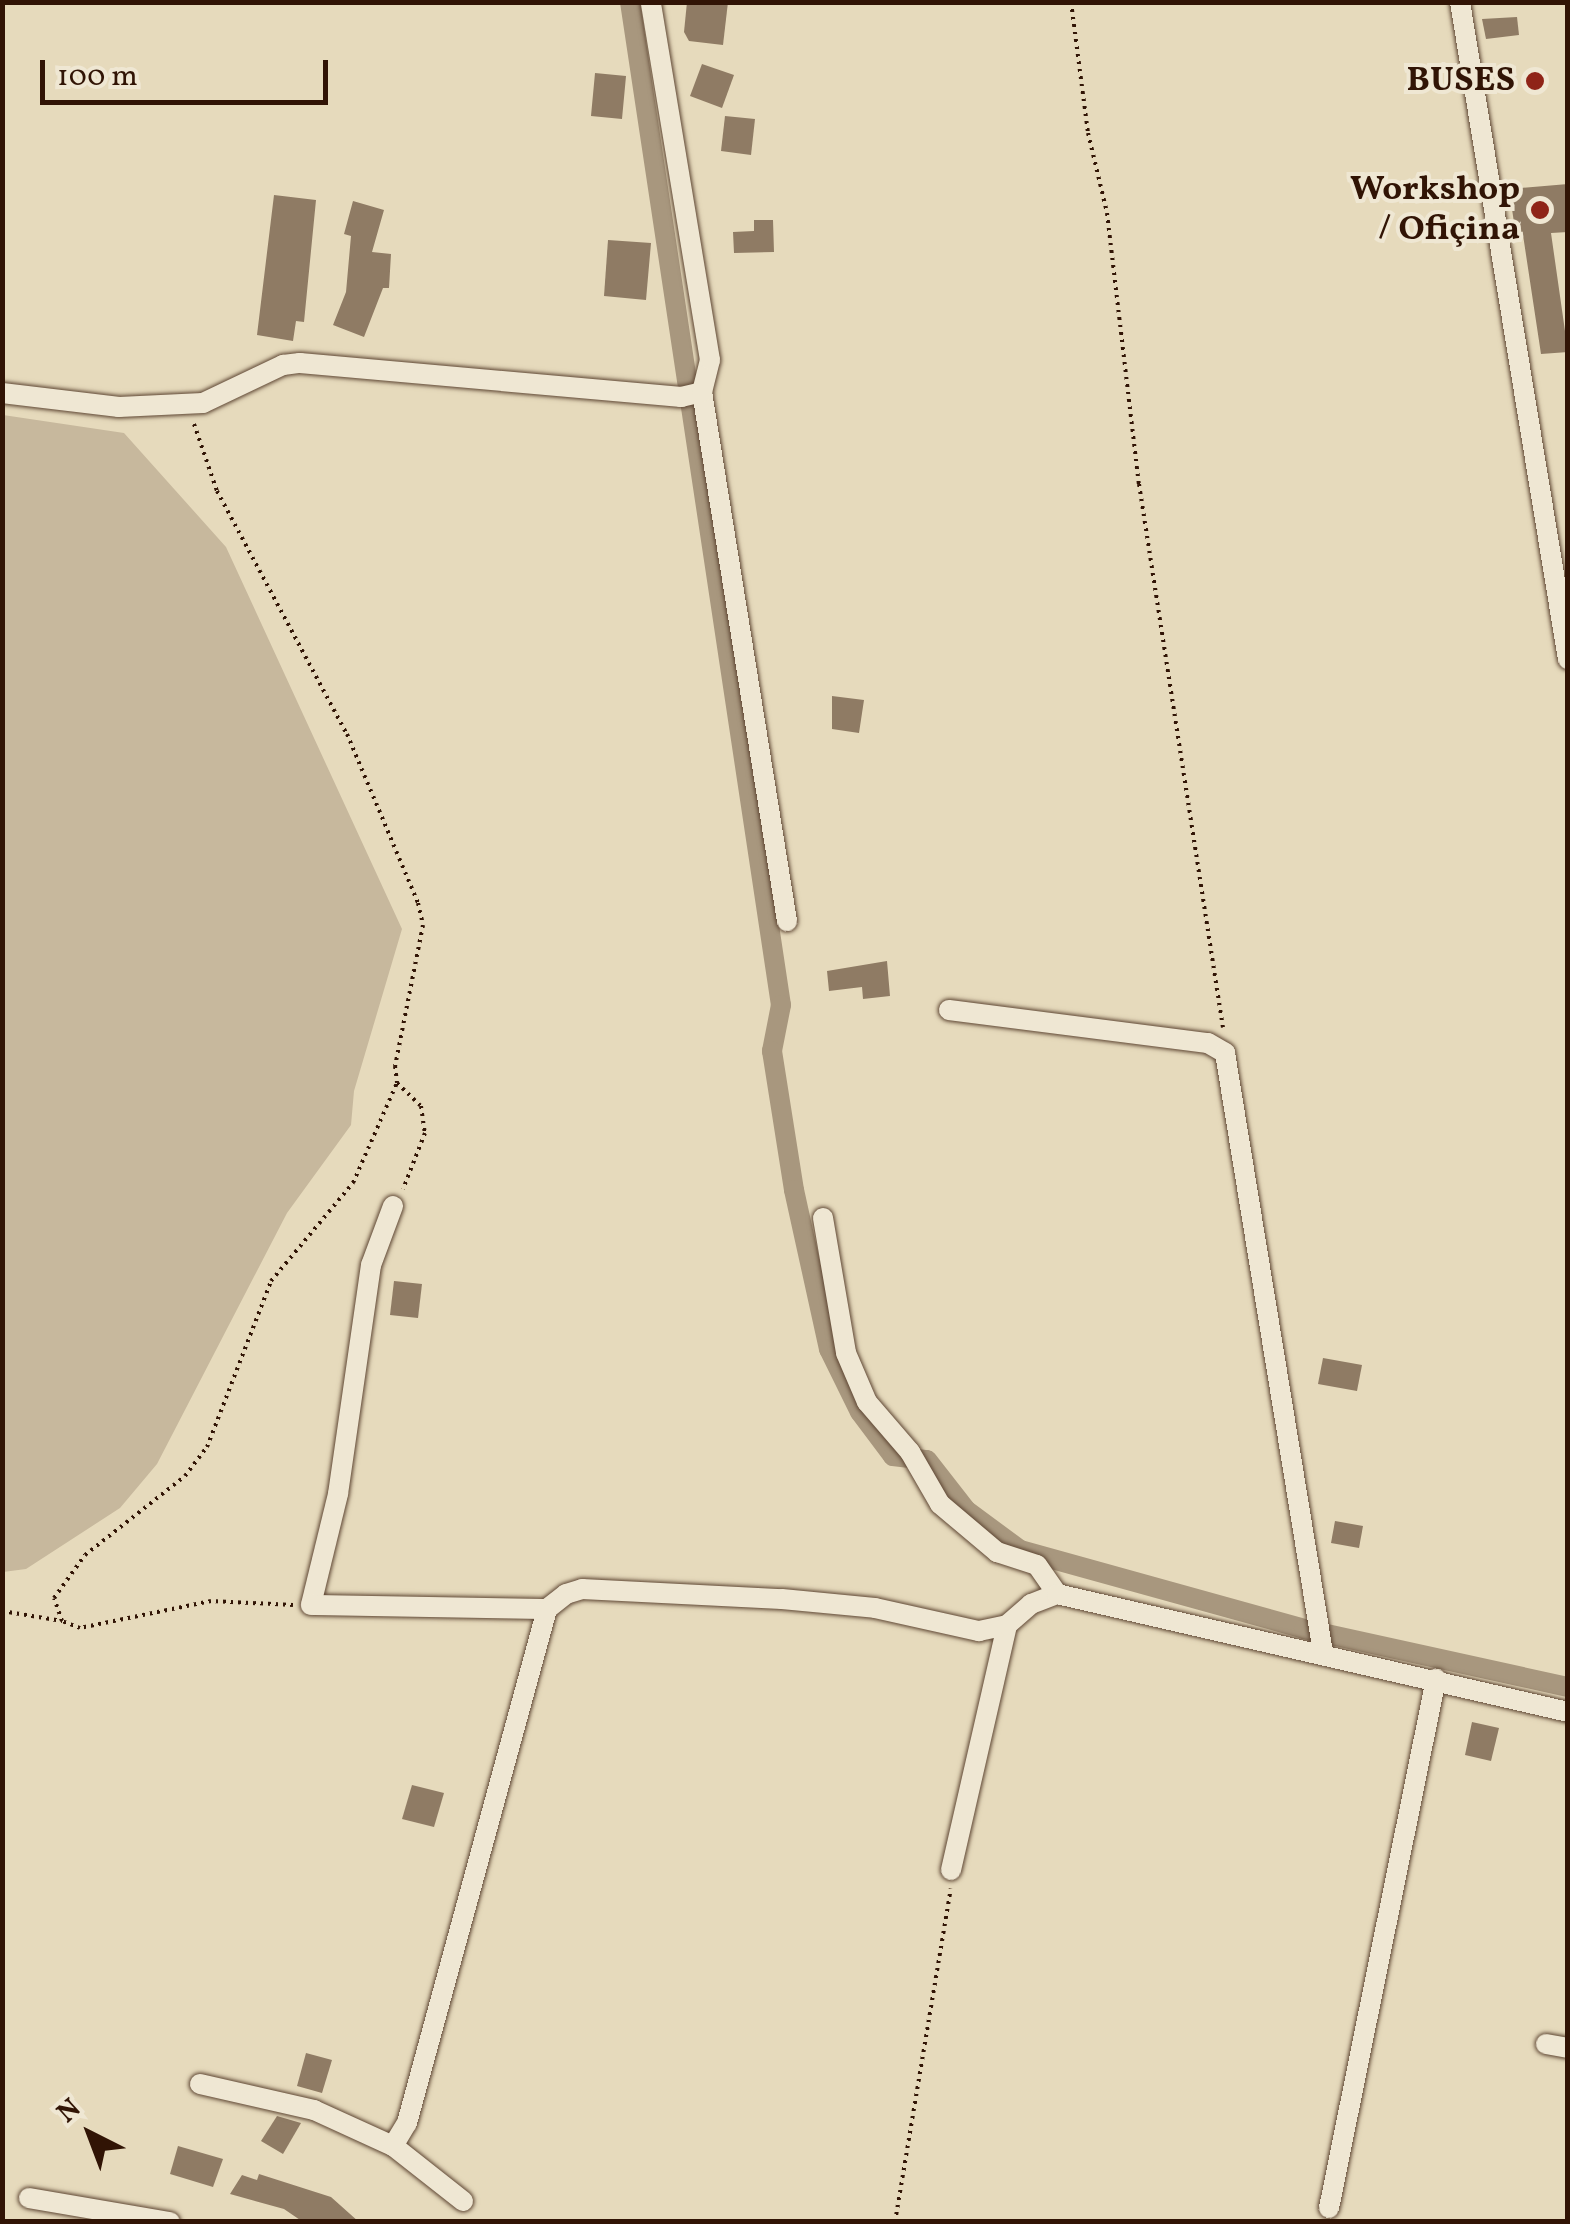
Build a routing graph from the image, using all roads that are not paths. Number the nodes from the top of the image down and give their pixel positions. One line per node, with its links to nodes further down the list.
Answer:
1 (651, 2): 4 (street)
2 (1460, 2): 5 (street)
3 (2, 393): 4 (street)
4 (693, 395): 6 (street)
5 (1568, 659)
6 (787, 921)
7 (949, 1010): 13 (street)
8 (393, 1206): 11 (street)
9 (823, 1218): 10 (street)
10 (1056, 1594): 12 (street); 13 (street)
11 (547, 1608): 12 (street); 20 (street)
12 (1007, 1624): 16 (street)
13 (1323, 1654): 14 (street)
14 (1436, 1680): 15 (street); 23 (street)
15 (1568, 1712)
16 (951, 1870)
17 (1546, 2044): 18 (street)
18 (1568, 2048)
19 (200, 2084): 20 (street)
20 (393, 2146): 22 (street)
21 (29, 2198): 24 (street)
22 (463, 2202)
23 (1329, 2208)
24 (170, 2222)

